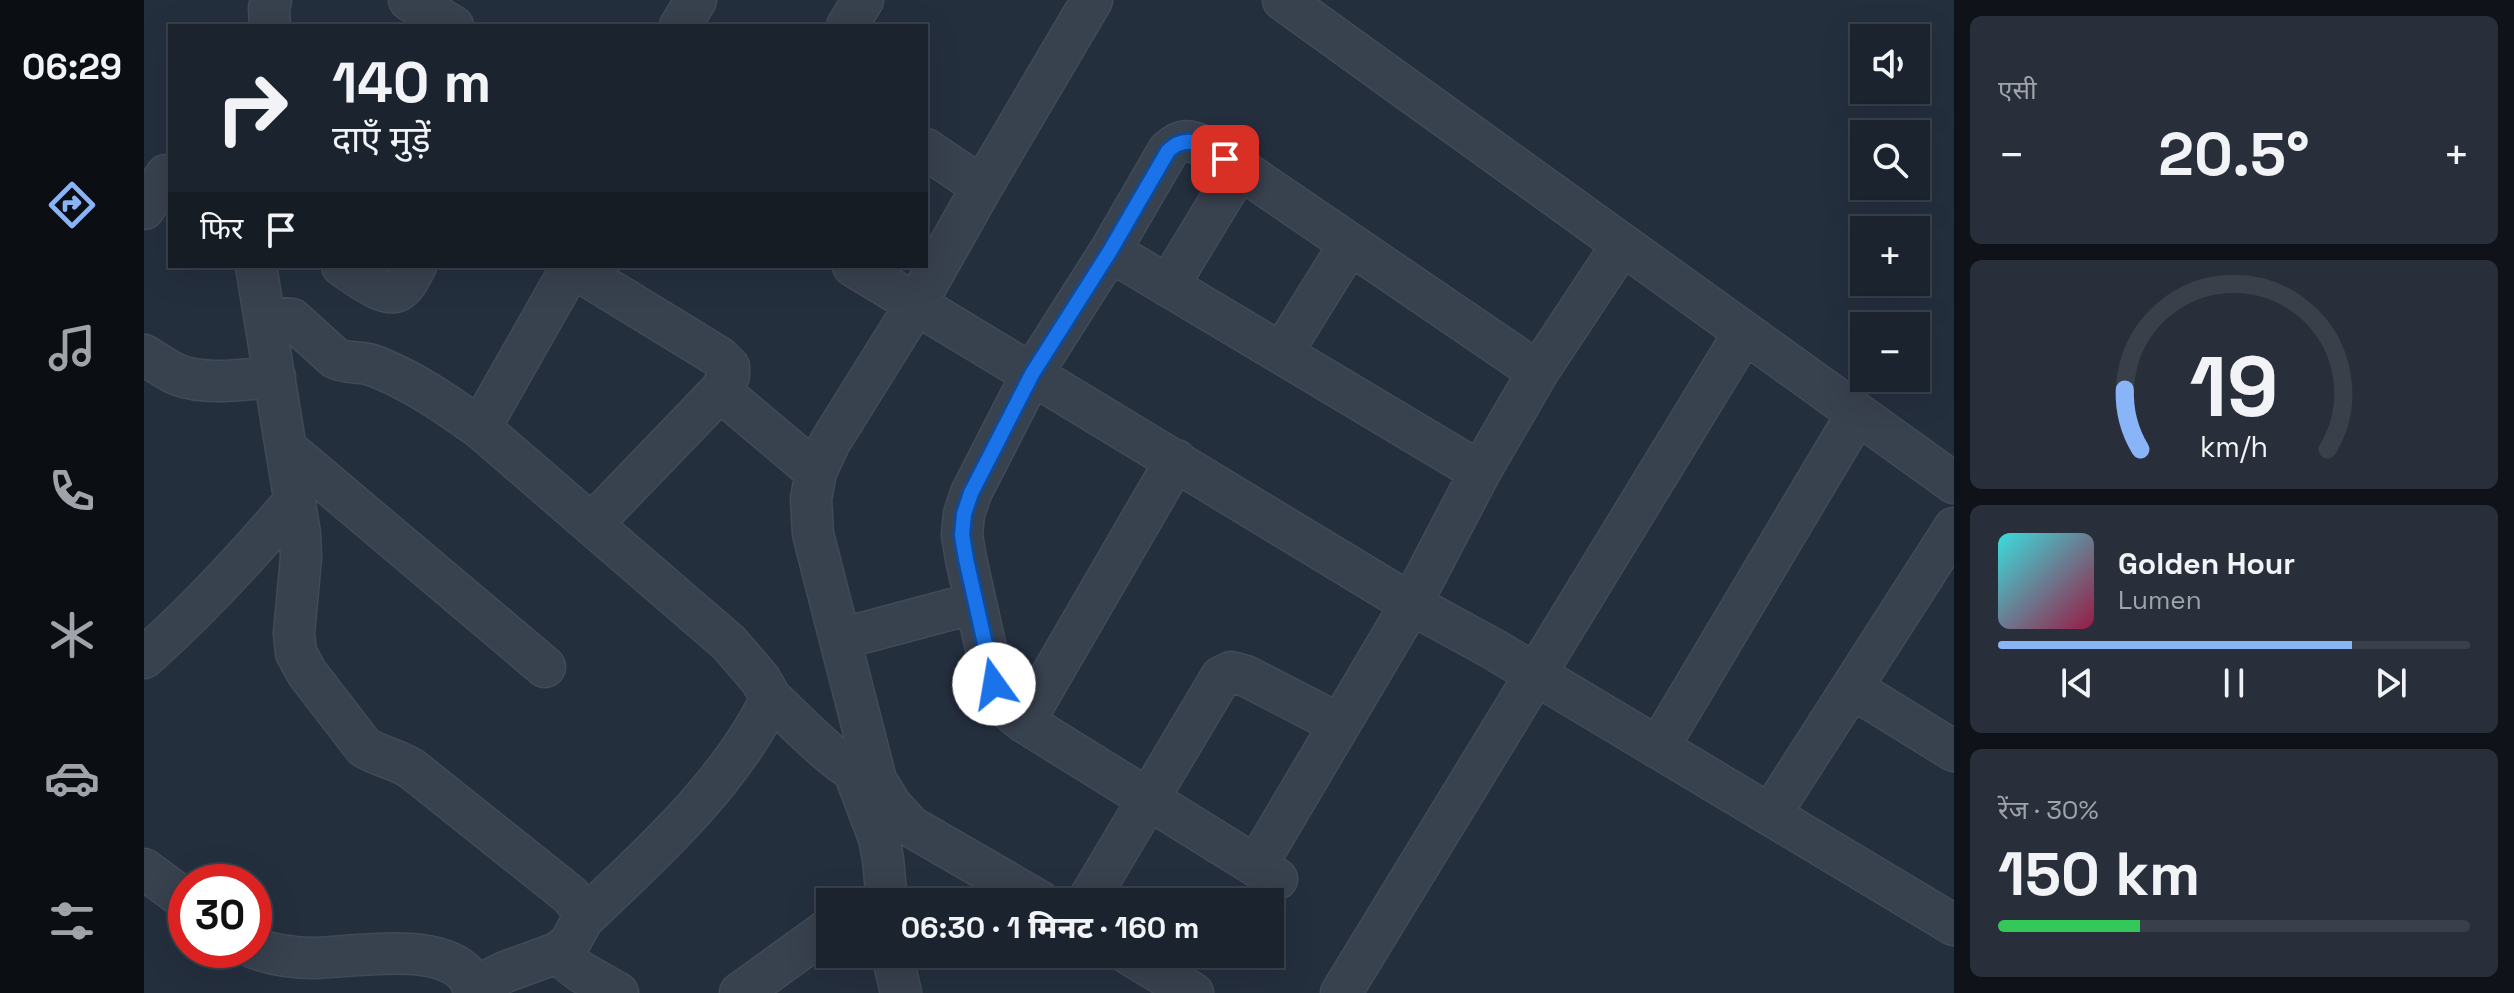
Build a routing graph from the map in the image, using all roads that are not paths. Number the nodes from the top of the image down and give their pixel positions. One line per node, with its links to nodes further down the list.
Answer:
1 (271, 0): 6 (street)
2 (863, 0): 8 (street)
3 (1092, 0): 12 (street)
4 (1283, 0): 15 (street)
5 (410, 10): 7 (street)
6 (270, 24)
7 (448, 24)
8 (848, 24)
9 (928, 150): 12 (street)
10 (1239, 169): 14 (street); 16 (street); 23 (street)
11 (160, 171): 13 (street)
12 (982, 187): 24 (street)
13 (144, 209)
14 (1349, 245): 27 (street); 29 (street)
15 (1622, 245): 26 (street); 29 (street)
16 (1110, 251): 23 (street); 30 (street)
17 (256, 268): 25 (street)
18 (345, 268): 19 (street)
19 (415, 268)
20 (571, 268): 34 (street)
21 (575, 268): 32 (street)
22 (856, 268): 24 (street)
23 (1168, 286): 27 (street)
24 (916, 304): 30 (street); 37 (street)
25 (265, 317): 31 (street); 34 (street)
26 (1744, 333): 33 (street); 48 (street)
27 (1282, 353): 38 (street)
28 (144, 355): 31 (street)
29 (1538, 372): 38 (street)
30 (1032, 374): 36 (street); 43 (street)
31 (275, 377): 35 (street)
32 (720, 391): 37 (street); 41 (street)
33 (1857, 414): 39 (street); 53 (street)
34 (480, 428): 41 (street)
35 (288, 450): 40 (street); 47 (street)
36 (1176, 460): 44 (street); 51 (street)
37 (816, 472): 45 (street)
38 (1480, 472): 44 (street)
39 (1954, 483)
40 (295, 500): 46 (street); 63 (street)
41 (592, 524): 50 (street)
42 (1954, 528): 49 (street)
43 (975, 603): 45 (street); 51 (street)
44 (1411, 604): 48 (street); 52 (street)
45 (840, 639): 55 (street)
46 (144, 658)
47 (545, 667)
48 (1534, 674): 53 (street); 75 (street)
49 (1852, 688): 54 (street); 57 (street)
50 (771, 698): 55 (street); 63 (street)
51 (1024, 722): 56 (street)
52 (1339, 724): 56 (street); 56 (street)
53 (1658, 748): 57 (street)
54 (1954, 751)
55 (865, 776): 60 (street); 61 (street)
56 (1148, 799): 62 (street)
57 (1770, 815): 64 (street)
58 (144, 869): 59 (street)
59 (168, 887)
60 (885, 888)
61 (1017, 888)
62 (1095, 888)
63 (583, 919): 66 (street)
64 (1954, 925)
65 (816, 936): 72 (street)
66 (557, 953): 70 (street); 71 (street)
67 (272, 954): 70 (street)
68 (895, 968): 73 (street)
69 (1152, 968): 74 (street)
70 (472, 990)
71 (618, 993)
72 (740, 993)
73 (901, 993)
74 (1193, 993)
75 (1341, 993)

